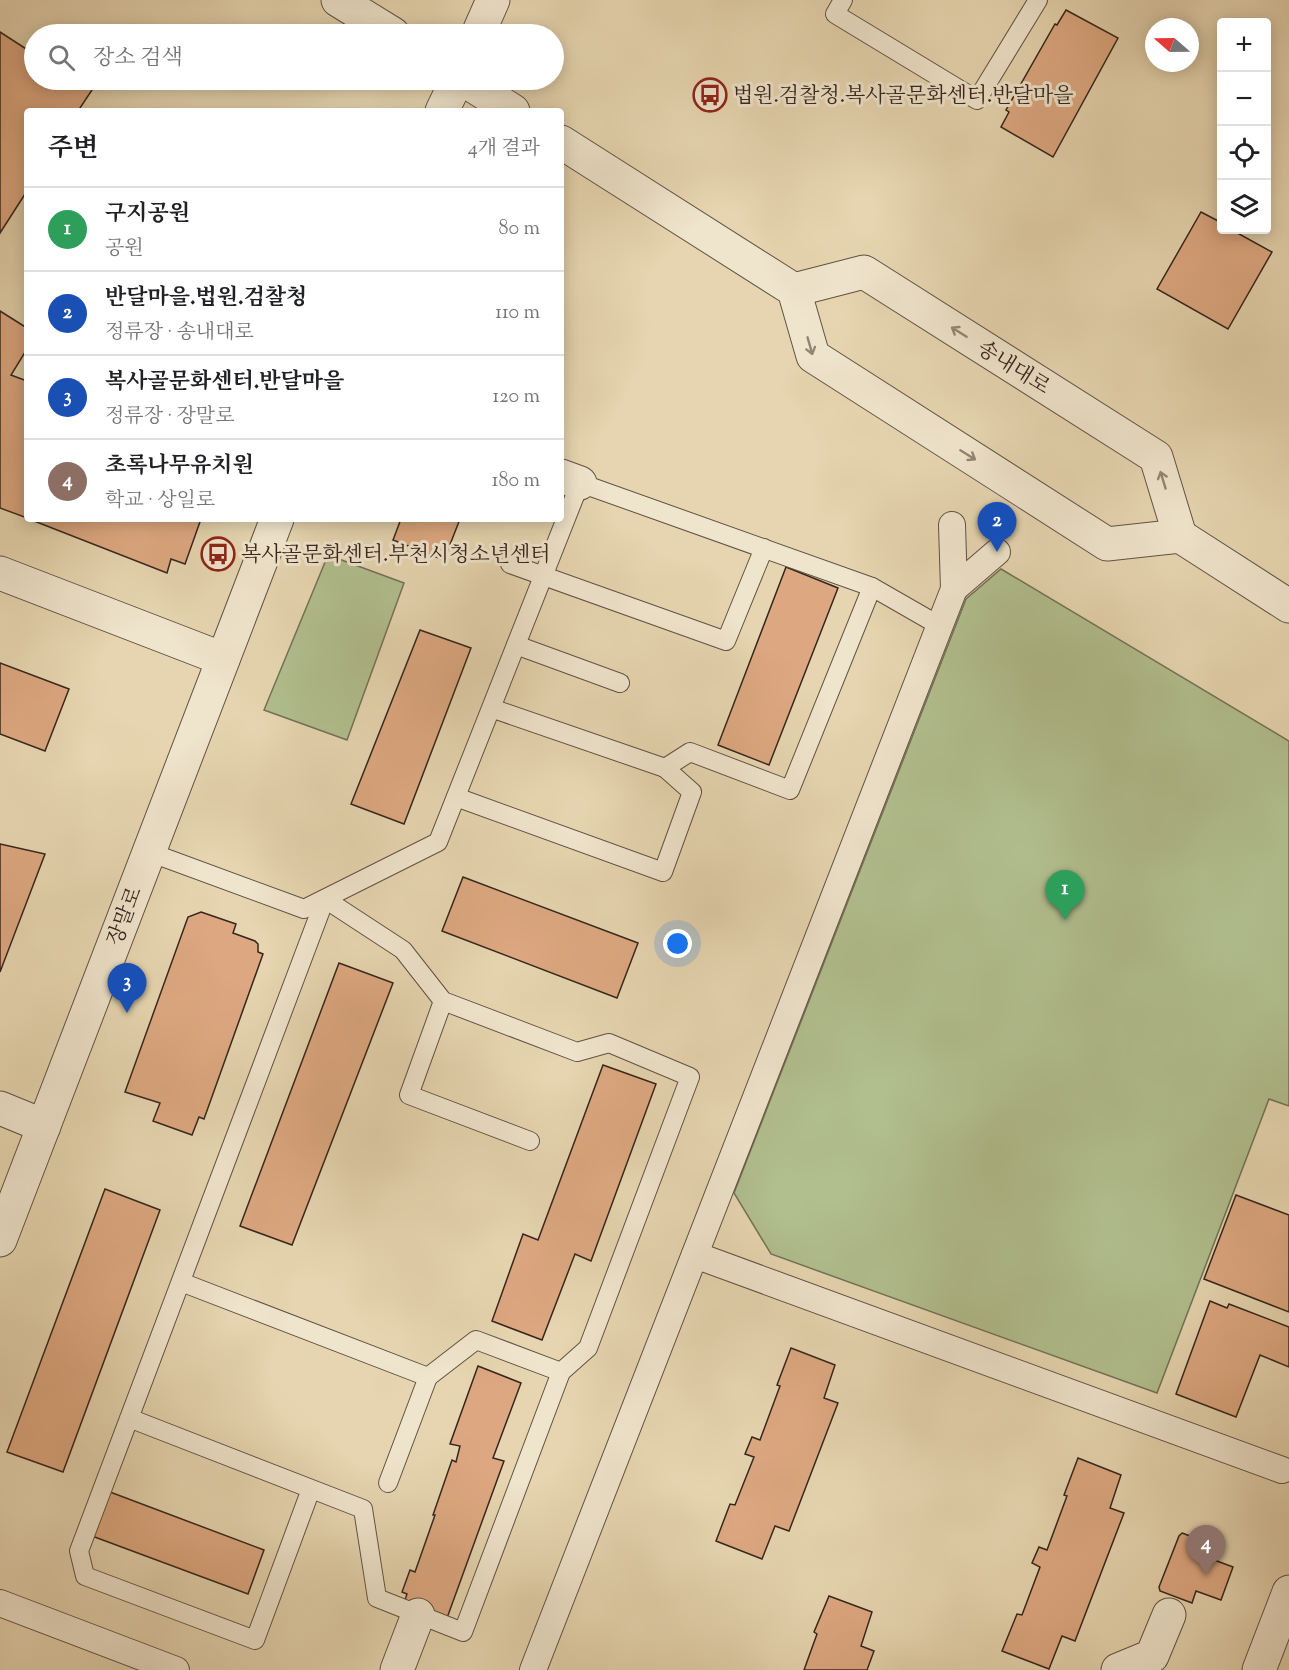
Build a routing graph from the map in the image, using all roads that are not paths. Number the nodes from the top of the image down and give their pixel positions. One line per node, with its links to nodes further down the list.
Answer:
1 (338, 0): 5 (street)
2 (494, 0): 6 (street)
3 (843, 0): 4 (lane)
4 (1038, 0)
5 (377, 24)
6 (482, 24)
7 (452, 90): 9 (street)
8 (480, 90): 10 (street)
9 (443, 108)
10 (508, 108)
11 (564, 144): 12 (street)
12 (794, 290): 18 (street, one-way to 18); 18 (street, 송내대로, one-way to 12)
13 (570, 480): 14 (lane); 19 (lane)
14 (564, 502)
15 (276, 522): 29 (street, 장말로)
16 (559, 522): 23 (lane)
17 (952, 525): 25 (street)
18 (1180, 536): 26 (street)
19 (764, 548): 23 (lane); 24 (lane)
20 (997, 552): 25 (street)
21 (510, 564): 23 (lane)
22 (0, 573): 29 (street)
23 (544, 575): 28 (lane)
24 (872, 588): 27 (lane); 32 (lane)
25 (954, 589): 27 (street)
26 (1289, 606)
27 (940, 626): 41 (street)
28 (516, 645): 30 (lane); 31 (lane)
29 (223, 659): 34 (street, 장말로)
30 (620, 683)
31 (491, 708): 32 (lane); 33 (lane)
32 (664, 768): 33 (lane)
33 (456, 797): 35 (lane)
34 (149, 852): 35 (lane); 38 (street, 장말로)
35 (325, 899): 36 (lane); 42 (lane)
36 (443, 1001): 39 (lane); 43 (lane)
37 (0, 1108): 38 (street)
38 (44, 1126): 40 (street, 장말로)
39 (530, 1141)
40 (0, 1240)
41 (695, 1255): 46 (street); 55 (street)
42 (181, 1282): 44 (lane); 45 (lane)
43 (561, 1372): 44 (lane); 52 (lane)
44 (428, 1377): 47 (lane)
45 (129, 1418): 48 (lane); 48 (lane)
46 (1282, 1470)
47 (388, 1483)
48 (311, 1489): 52 (lane)
49 (1289, 1592): 57 (street)
50 (0, 1603): 53 (street)
51 (1169, 1615): 56 (street)
52 (418, 1616): 54 (street)
53 (176, 1670)
54 (397, 1670)
55 (533, 1670)
56 (1118, 1670)
57 (1259, 1670)

